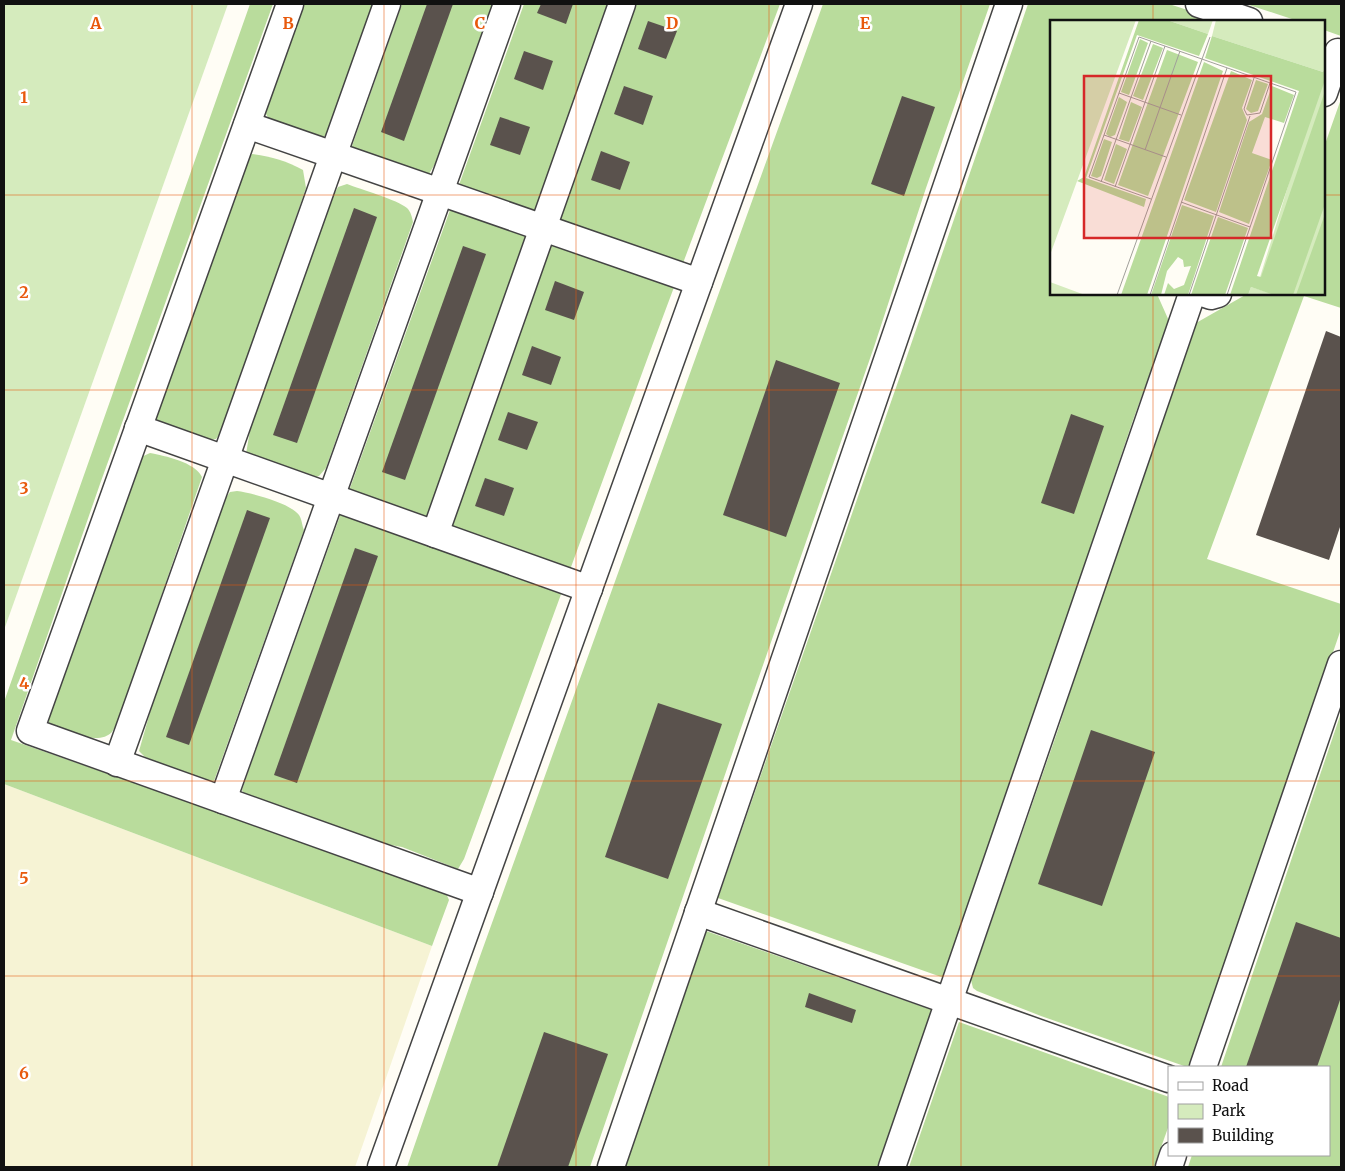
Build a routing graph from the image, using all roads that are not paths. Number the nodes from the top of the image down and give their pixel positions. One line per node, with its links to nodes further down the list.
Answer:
1 (290, 4): 11 (lane)
2 (387, 4): 12 (lane)
3 (507, 4): 13 (lane)
4 (622, 4): 14 (lane)
5 (799, 4): 15 (lane)
6 (1009, 4): 26 (lane)
7 (1199, 4): 8 (lane)
8 (1232, 18)
9 (1334, 51): 10 (lane)
10 (1325, 89)
11 (246, 125): 12 (lane); 17 (lane)
12 (333, 155): 13 (lane); 18 (lane)
13 (440, 192): 14 (lane); 19 (lane)
14 (543, 228): 15 (lane); 20 (lane)
15 (699, 282): 21 (lane)
16 (1192, 295): 27 (lane)
17 (138, 428): 18 (lane); 23 (lane)
18 (225, 459): 19 (lane); 23 (lane)
19 (331, 497): 20 (lane); 24 (lane)
20 (435, 534): 21 (lane)
21 (589, 589): 25 (lane)
22 (1341, 664): 28 (lane)
23 (117, 763): 24 (lane)
24 (223, 800): 25 (lane)
25 (480, 892): 30 (lane)
26 (698, 912): 27 (lane); 31 (lane)
27 (949, 1001): 29 (lane); 32 (lane)
28 (1203, 1066)
29 (1168, 1079)
30 (381, 1167)
31 (611, 1167)
32 (892, 1167)

